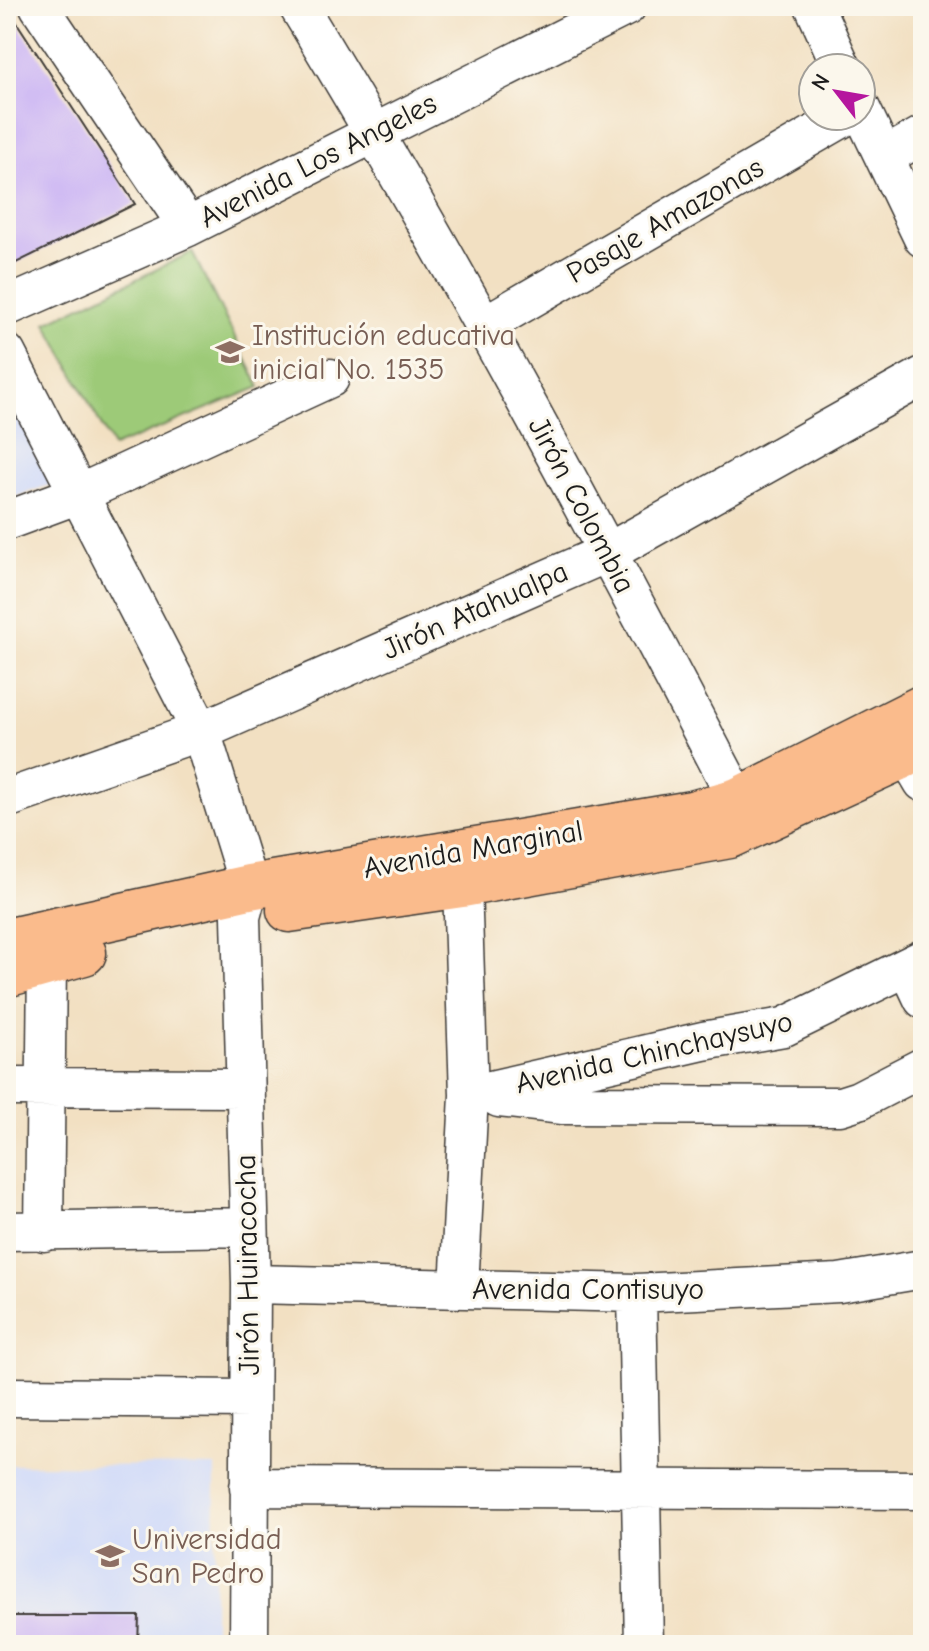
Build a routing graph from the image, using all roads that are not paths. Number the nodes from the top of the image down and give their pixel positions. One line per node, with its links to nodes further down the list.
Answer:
1 (39, 6): 11 (street)
2 (298, 6): 6 (street, Jirón Colombia)
3 (627, 6): 6 (street, Avenida Los Angeles)
4 (814, 6): 5 (street)
5 (835, 52)
6 (374, 130): 11 (street, Avenida Los Angeles); 14 (street, Jirón Colombia)
7 (818, 132): 14 (street, Pasaje Amazonas)
8 (872, 132): 10 (street)
9 (923, 135): 10 (street)
10 (884, 157): 12 (street)
11 (188, 227): 13 (street, Avenida Los Angeles)
12 (923, 238)
13 (6, 307)
14 (485, 325): 20 (street, Jirón Colombia)
15 (6, 353): 18 (street, Jirón Huiracocha)
16 (923, 376): 20 (street, Jirón Atahualpa)
17 (330, 378): 18 (street)
18 (79, 494): 19 (street); 22 (street, Jirón Huiracocha)
19 (6, 521)
20 (609, 552): 22 (street, Jirón Atahualpa); 25 (street, Jirón Colombia)
21 (923, 707): 25 (main road, Avenida Marginal)
22 (201, 731): 24 (street, Jirón Atahualpa); 27 (street, Jirón Huiracocha)
23 (918, 761): 26 (main road, Avenida Marginal)
24 (6, 799)
25 (738, 800): 27 (main road, Avenida Marginal)
26 (462, 885): 27 (main road, Avenida Marginal); 36 (street)
27 (245, 902): 28 (main road, Avenida Marginal); 29 (main road, Avenida Marginal); 35 (street, Jirón Huiracocha)
28 (6, 941)
29 (47, 962): 30 (main road, Avenida Marginal); 34 (street)
30 (6, 975)
31 (918, 975): 36 (street, Avenida Chinchaysuyo)
32 (923, 1067): 36 (street)
33 (6, 1087): 34 (street)
34 (46, 1087): 35 (street); 39 (street)
35 (244, 1088): 37 (street, Jirón Huiracocha)
36 (469, 1095): 42 (street)
37 (248, 1227): 39 (street); 41 (street, Jirón Huiracocha)
38 (6, 1231): 39 (street)
39 (44, 1232)
40 (923, 1269): 43 (street, Avenida Contisuyo)
41 (251, 1284): 42 (street, Avenida Contisuyo); 45 (street, Jirón Huiracocha)
42 (459, 1289): 43 (street, Avenida Contisuyo)
43 (637, 1293): 47 (street)
44 (6, 1397): 45 (street)
45 (249, 1399): 46 (street, Jirón Huiracocha)
46 (249, 1487): 47 (street); 49 (street, Jirón Huiracocha)
47 (641, 1490): 48 (street); 50 (street)
48 (923, 1490)
49 (249, 1645)
50 (644, 1645)

